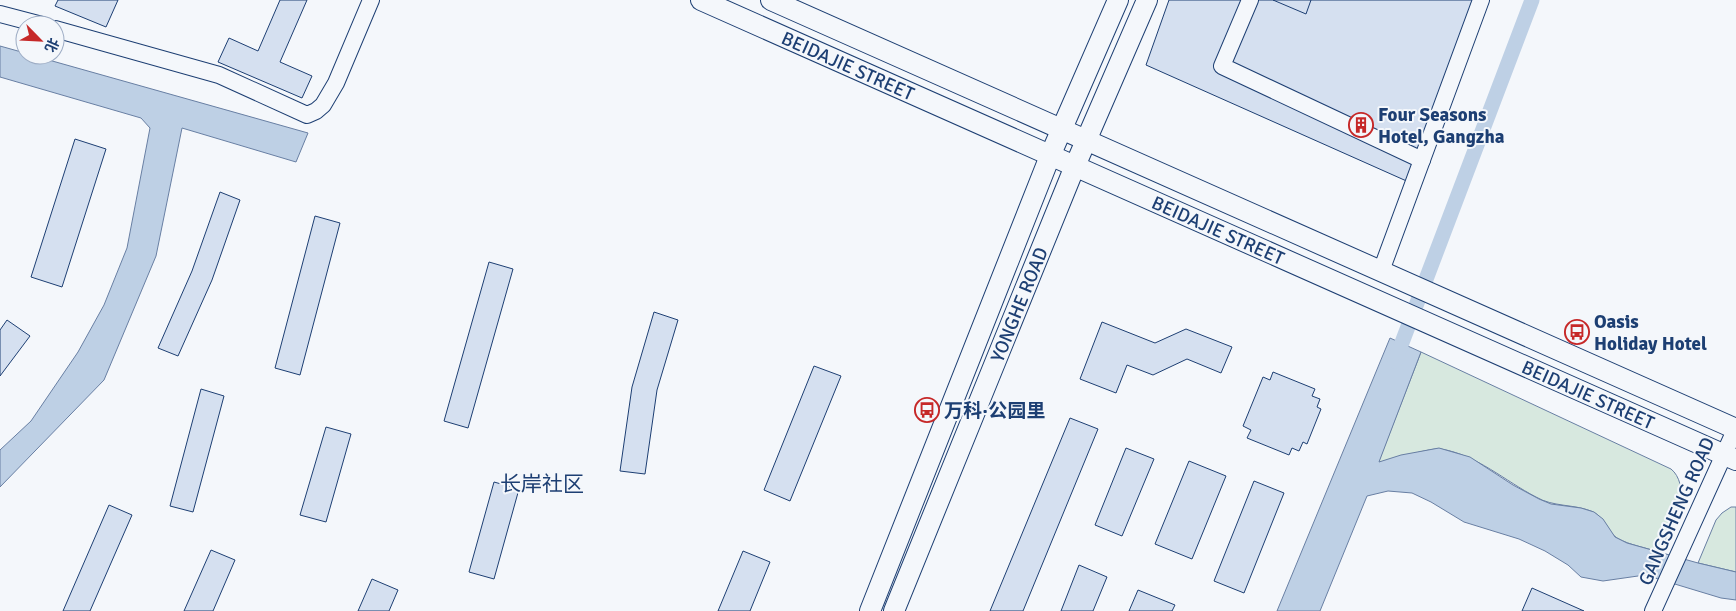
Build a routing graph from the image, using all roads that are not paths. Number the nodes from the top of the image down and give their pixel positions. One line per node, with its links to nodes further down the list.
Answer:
1 (371, 0): 10 (street)
2 (701, 0): 13 (main road, BEIDAJIE STREET)
3 (771, 0): 11 (main road, BEIDAJIE STREET)
4 (1118, 0): 11 (main road, YONGHE ROAD)
5 (1147, 0): 12 (main road, YONGHE ROAD)
6 (1250, 0): 14 (street)
7 (1481, 0): 14 (street)
8 (0, 14): 9 (street)
9 (15, 18)
10 (65, 32)
11 (1062, 131): 12 (main road, BEIDAJIE STREET); 13 (main road, YONGHE ROAD)
12 (1087, 141): 15 (main road, YONGHE ROAD); 16 (main road, BEIDAJIE STREET)
13 (1050, 156): 15 (main road, BEIDAJIE STREET); 19 (main road, YONGHE ROAD)
14 (1422, 160): 16 (street)
15 (1076, 166): 18 (main road, BEIDAJIE STREET); 20 (main road, YONGHE ROAD)
16 (1381, 271): 17 (main road, BEIDAJIE STREET)
17 (1736, 428): 18 (street, GANGSHENG ROAD)
18 (1730, 457): 21 (street, GANGSHENG ROAD)
19 (870, 611)
20 (894, 611)
21 (1653, 611)

